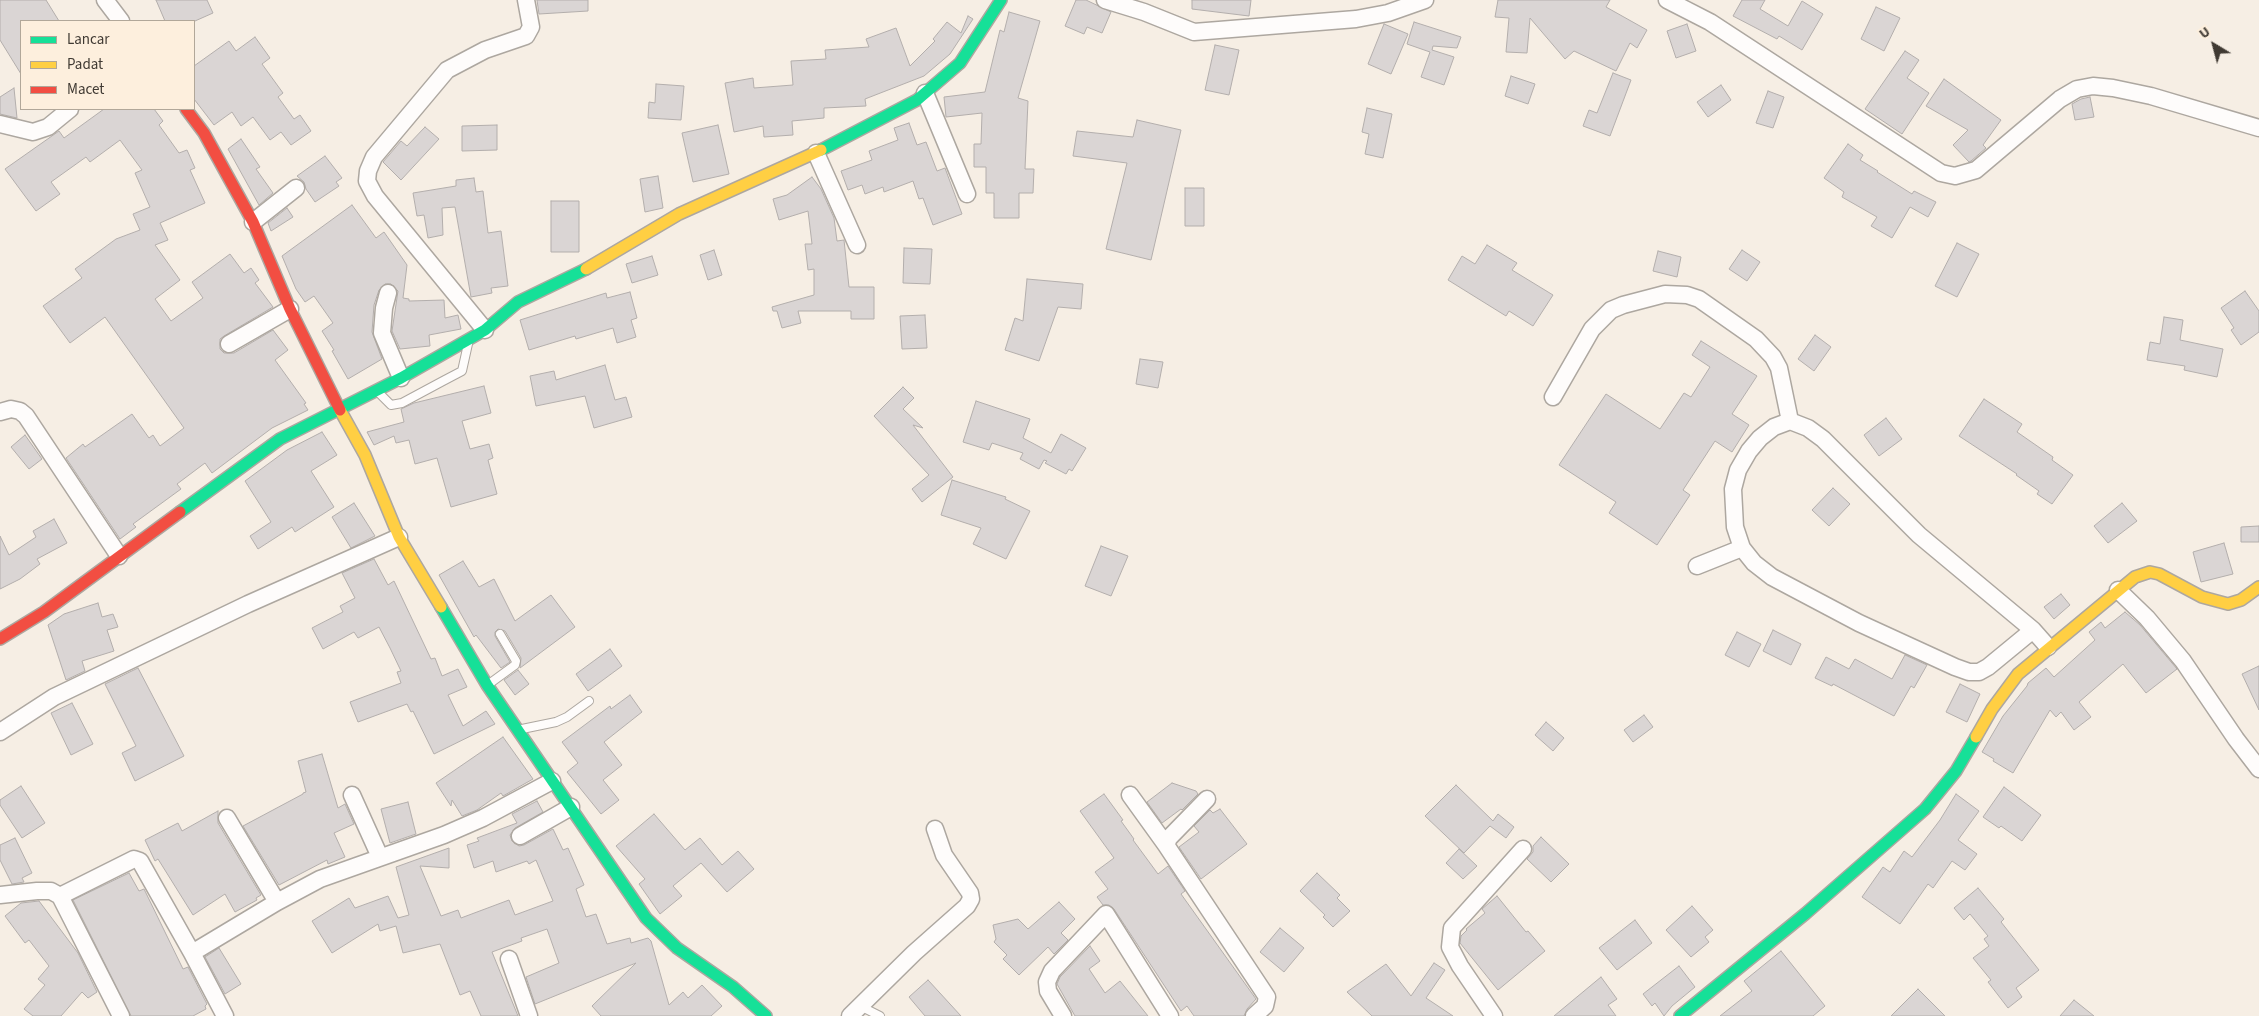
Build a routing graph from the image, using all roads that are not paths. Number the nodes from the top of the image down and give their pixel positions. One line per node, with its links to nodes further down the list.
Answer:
1 (105, 0): 8 (street)
2 (526, 0): 21 (street)
3 (1001, 0): 9 (street)
4 (1105, 0): 7 (street)
5 (1425, 0): 7 (street)
6 (1667, 0): 13 (street)
7 (1146, 6)
8 (120, 20)
9 (925, 93): 14 (street); 16 (street)
10 (69, 110): 12 (street)
11 (187, 110): 17 (street)
12 (0, 124)
13 (2259, 128)
14 (816, 153): 18 (street); 21 (street)
15 (296, 188): 17 (street)
16 (967, 194)
17 (253, 222): 20 (street)
18 (857, 245)
19 (388, 293): 24 (street)
20 (290, 309): 23 (street); 27 (street)
21 (486, 330): 22 (street)
22 (469, 340): 24 (street); 25 (lane)
23 (229, 344)
24 (401, 378): 25 (street)
25 (377, 391): 27 (street)
26 (1553, 397): 29 (street)
27 (339, 408): 30 (street); 32 (street)
28 (0, 412): 32 (street)
29 (1790, 421): 31 (street); 36 (street)
30 (399, 536): 40 (street); 43 (street)
31 (1742, 548): 33 (street); 36 (street)
32 (118, 556): 38 (street)
33 (1698, 566)
34 (2259, 587): 35 (street)
35 (2118, 590): 39 (street); 44 (street)
36 (2032, 630): 39 (street)
37 (500, 634): 40 (lane)
38 (0, 639)
39 (2048, 647): 71 (street)
40 (487, 686): 42 (street)
41 (589, 702): 42 (lane)
42 (517, 730): 45 (street)
43 (0, 732)
44 (2259, 768)
45 (552, 781): 49 (street); 55 (street)
46 (352, 795): 55 (street)
47 (1130, 795): 53 (street)
48 (1208, 799): 53 (street)
49 (571, 807): 52 (street); 65 (street)
50 (227, 818): 58 (street)
51 (935, 829): 61 (street)
52 (520, 836)
53 (1166, 845): 69 (street)
54 (1523, 849): 70 (street)
55 (380, 857): 58 (street)
56 (0, 895): 57 (street)
57 (60, 896): 59 (street); 62 (street)
58 (277, 902): 59 (street)
59 (192, 953): 63 (street)
60 (509, 959): 64 (street)
61 (855, 1011): 66 (lane)
62 (121, 1016)
63 (225, 1016)
64 (529, 1016)
65 (766, 1016)
66 (880, 1016)
67 (1063, 1016): 68 (street)
68 (1170, 1016)
69 (1254, 1016)
70 (1494, 1016)
71 (1680, 1016)

